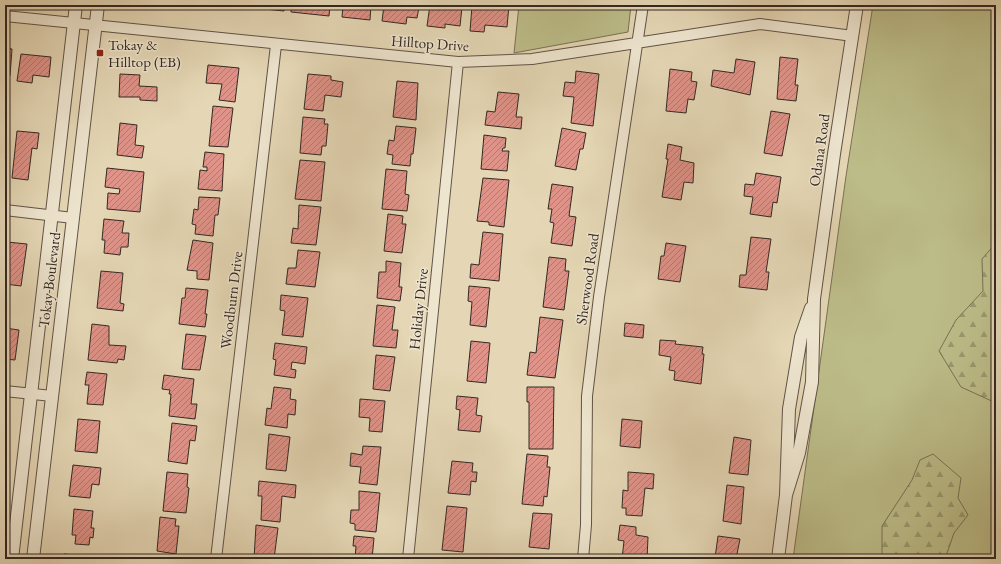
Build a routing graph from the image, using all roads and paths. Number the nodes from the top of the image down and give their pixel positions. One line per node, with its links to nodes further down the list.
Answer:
1 (76, 5): 6 (street, Tokay Boulevard)
2 (98, 5): 7 (street, Tokay Boulevard)
3 (643, 5): 9 (street, Sherwood Road)
4 (857, 5): 8 (street, Odana Road)
5 (5, 16): 6 (street, Hilltop Drive)
6 (74, 23): 7 (street, Hilltop Drive); 13 (street, Tokay Boulevard)
7 (96, 26): 10 (street, Hilltop Drive); 14 (street, Tokay Boulevard)
8 (852, 36): 9 (street, Hilltop Drive); 15 (street, Odana Road)
9 (639, 42): 11 (street, Hilltop Drive); 24 (street, Sherwood Road)
10 (276, 44): 11 (street, Hilltop Drive); 22 (street, Woodburn Drive)
11 (458, 62): 23 (street, Holiday Drive)
12 (5, 210): 13 (street)
13 (53, 216): 14 (street); 17 (street, Tokay Boulevard)
14 (73, 218): 18 (street, Tokay Boulevard)
15 (814, 299): 19 (street, Odana Road); 19 (street, Odana Road)
16 (5, 391): 17 (street)
17 (31, 394): 18 (street); 20 (street, Tokay Boulevard)
18 (52, 396): 21 (street, Tokay Boulevard)
19 (786, 495): 25 (street, Odana Road)
20 (12, 559)
21 (33, 559)
22 (216, 559)
23 (408, 559)
24 (583, 559)
25 (778, 559)

